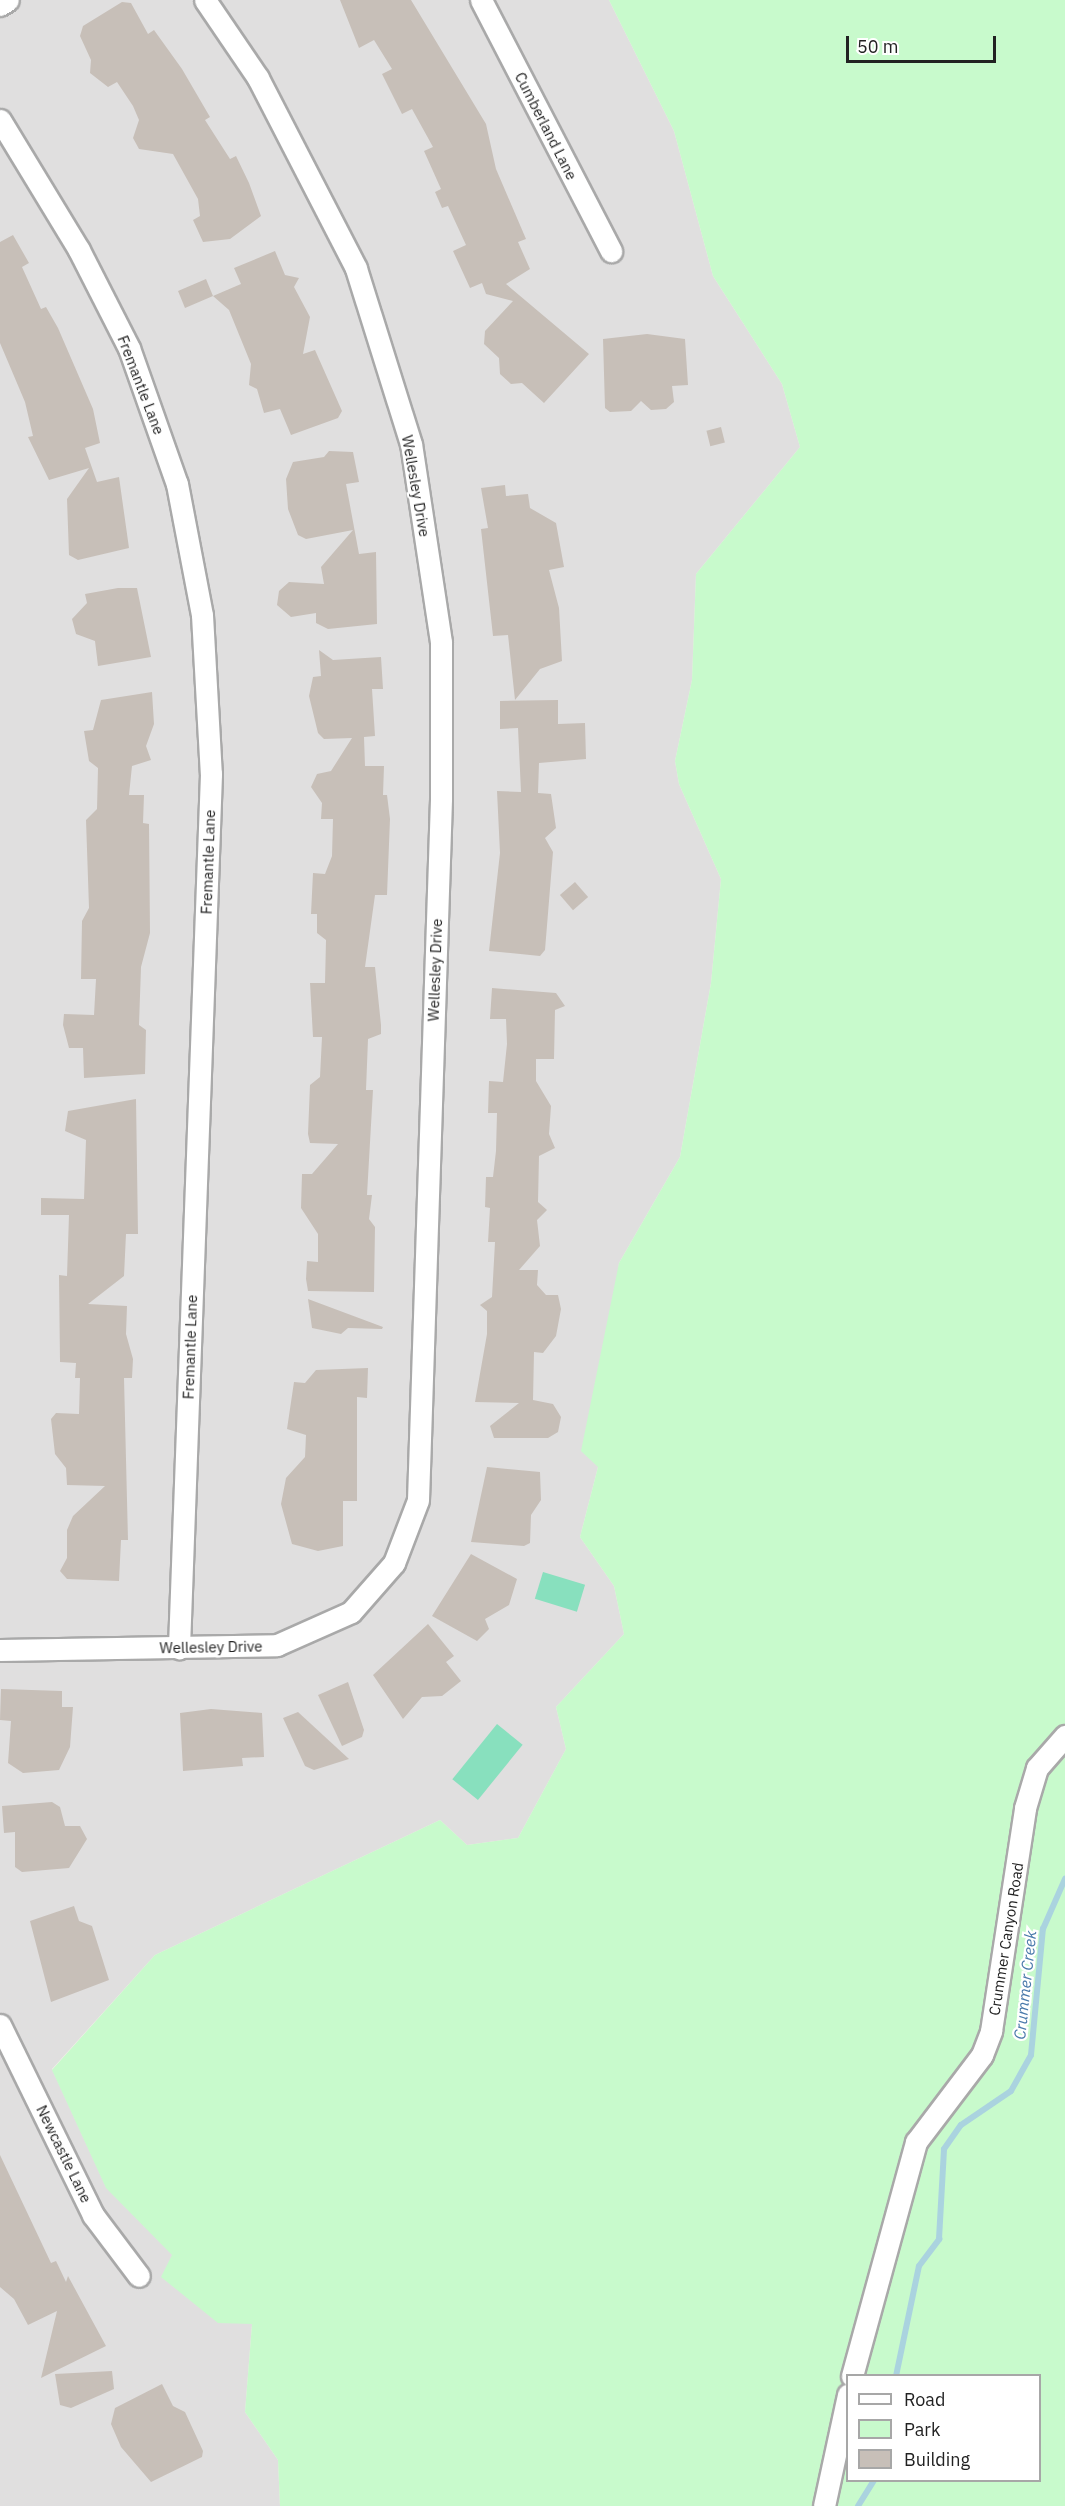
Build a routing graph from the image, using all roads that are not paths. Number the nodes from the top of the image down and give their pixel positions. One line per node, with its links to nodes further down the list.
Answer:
1 (8, 0): 4 (street)
2 (205, 0): 7 (street, Wellesley Drive)
3 (481, 0): 6 (street, Cumberland Lane)
4 (0, 4)
5 (0, 120): 7 (street, Fremantle Lane)
6 (610, 251)
7 (179, 1648): 8 (street, Wellesley Drive)
8 (0, 1650)
9 (1065, 1736): 12 (street, Crummer Canyon Road)
10 (0, 2025): 11 (street, Newcastle Lane)
11 (139, 2276)
12 (853, 2374)
13 (846, 2404): 14 (street)
14 (824, 2506)

